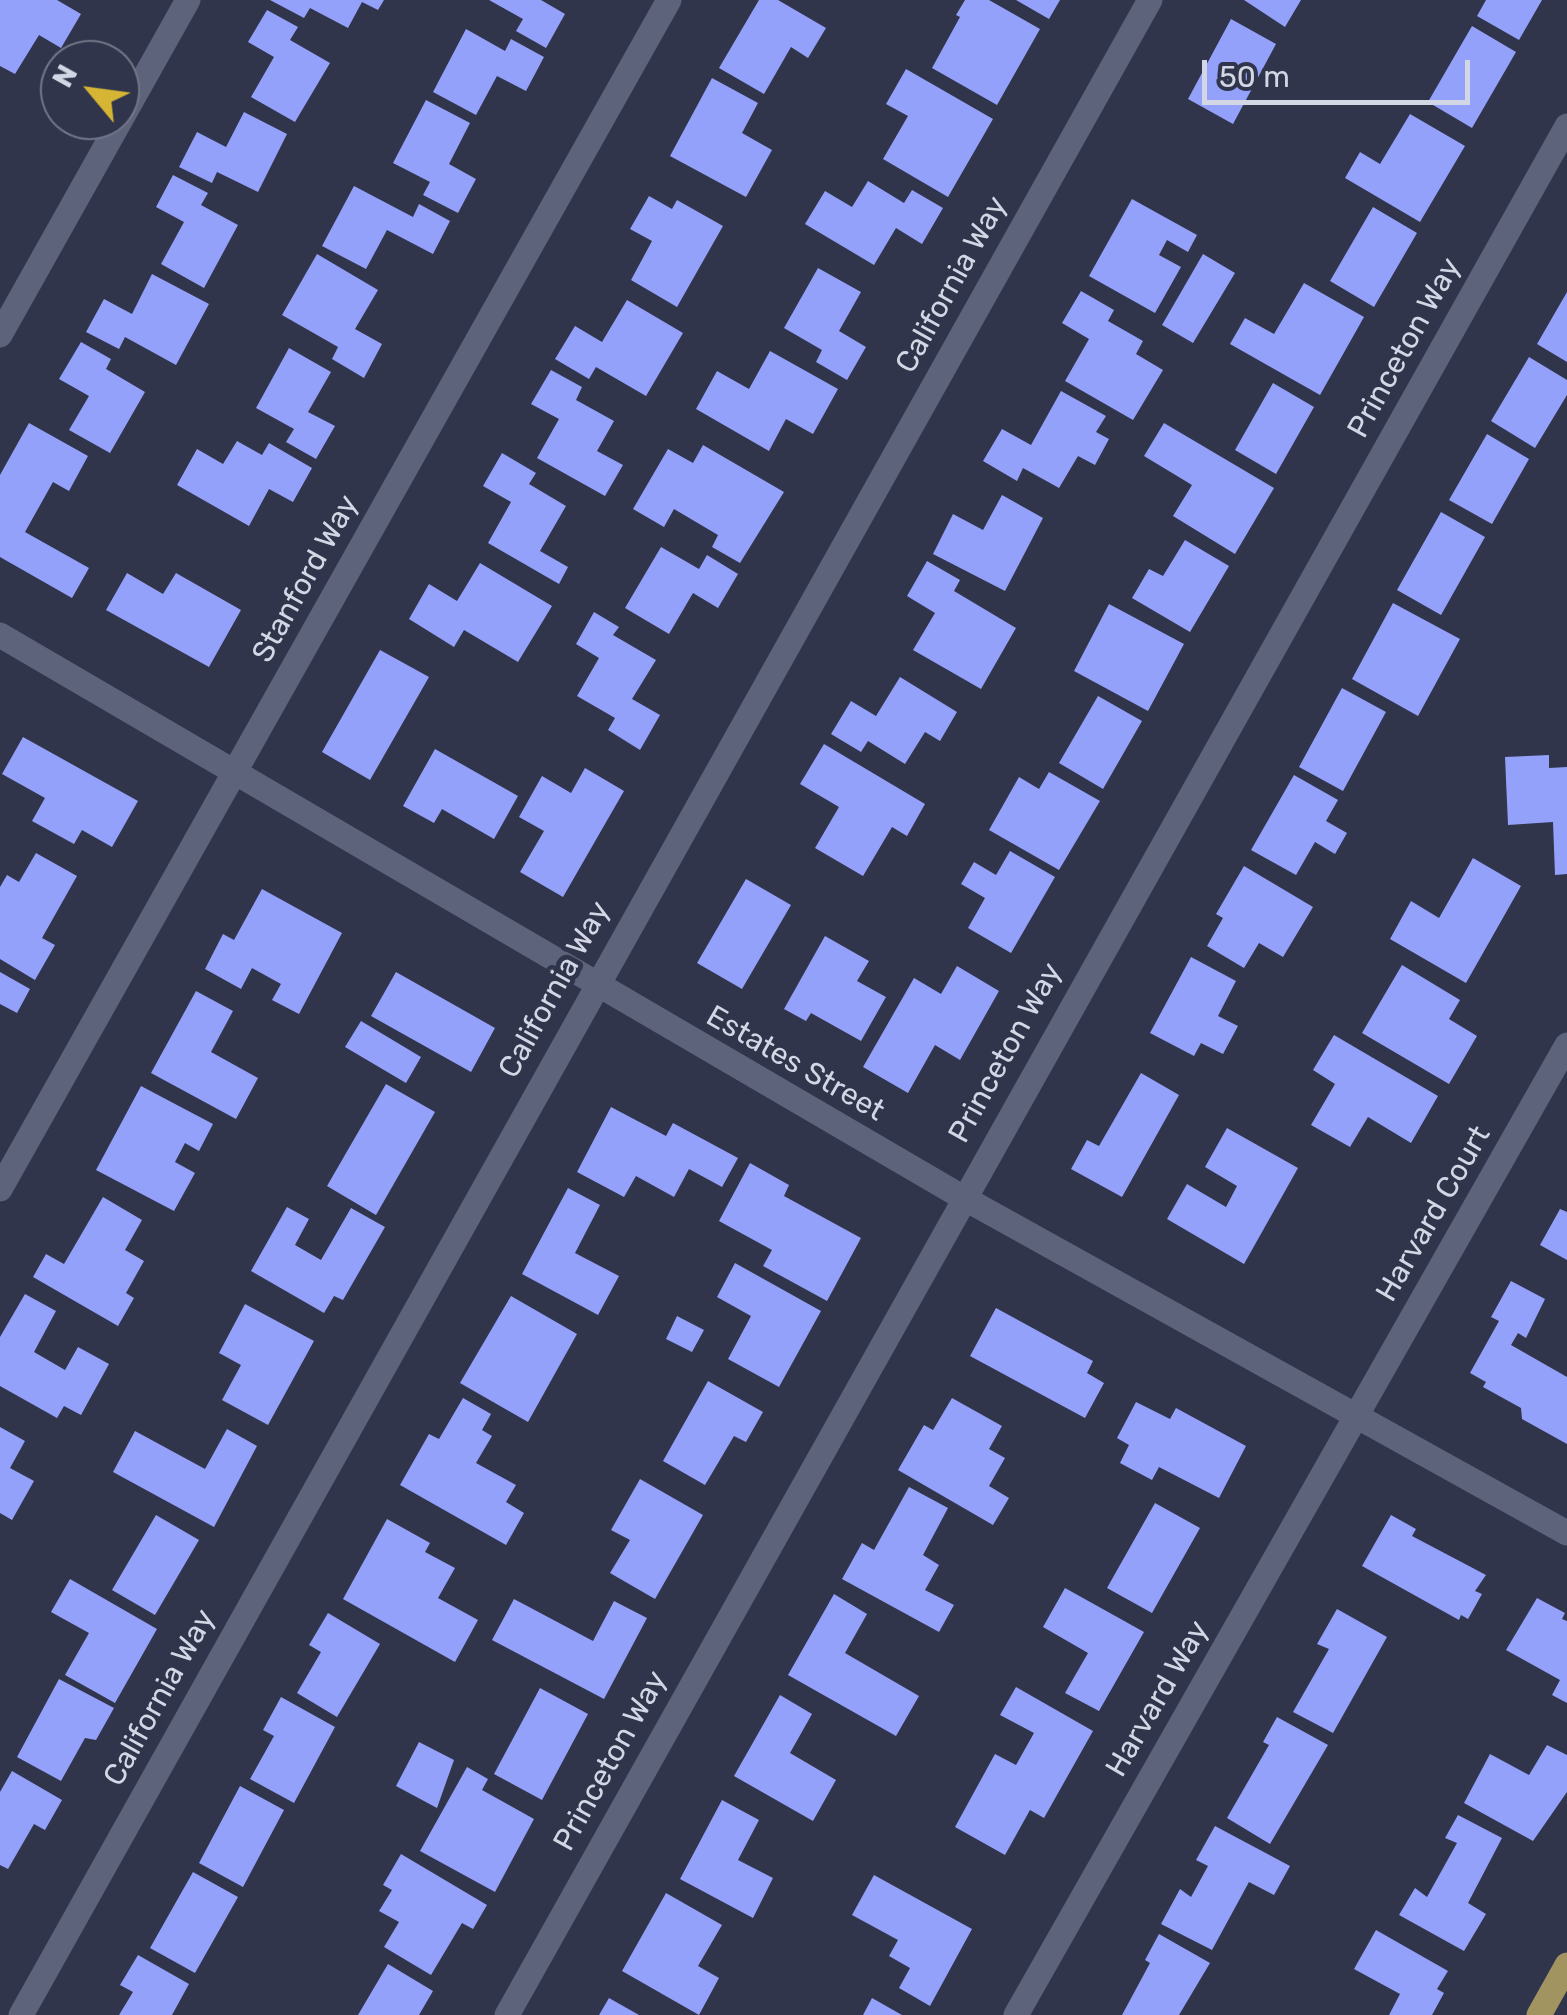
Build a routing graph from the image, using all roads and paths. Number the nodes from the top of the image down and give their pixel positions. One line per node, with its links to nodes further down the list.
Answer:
1 (188, 0): 5 (street)
2 (669, 0): 7 (street, Stanford Way)
3 (1150, 0): 8 (street, California Way)
4 (1567, 126): 11 (street, Princeton Way)
5 (0, 334)
6 (0, 635): 7 (street, Estates Street)
7 (236, 771): 8 (street, Estates Street); 10 (street, Stanford Way)
8 (594, 986): 11 (street, Estates Street); 16 (street, California Way)
9 (1567, 1045): 12 (street, Harvard Court)
10 (0, 1189)
11 (962, 1197): 12 (street, Estates Street); 17 (street, Princeton Way)
12 (1357, 1415): 13 (street, Estates Street); 18 (street, Harvard Way)
13 (1567, 1533)
14 (1567, 1965): 15 (main road)
15 (1553, 2003)
16 (21, 2015)
17 (507, 2015)
18 (1016, 2015)

